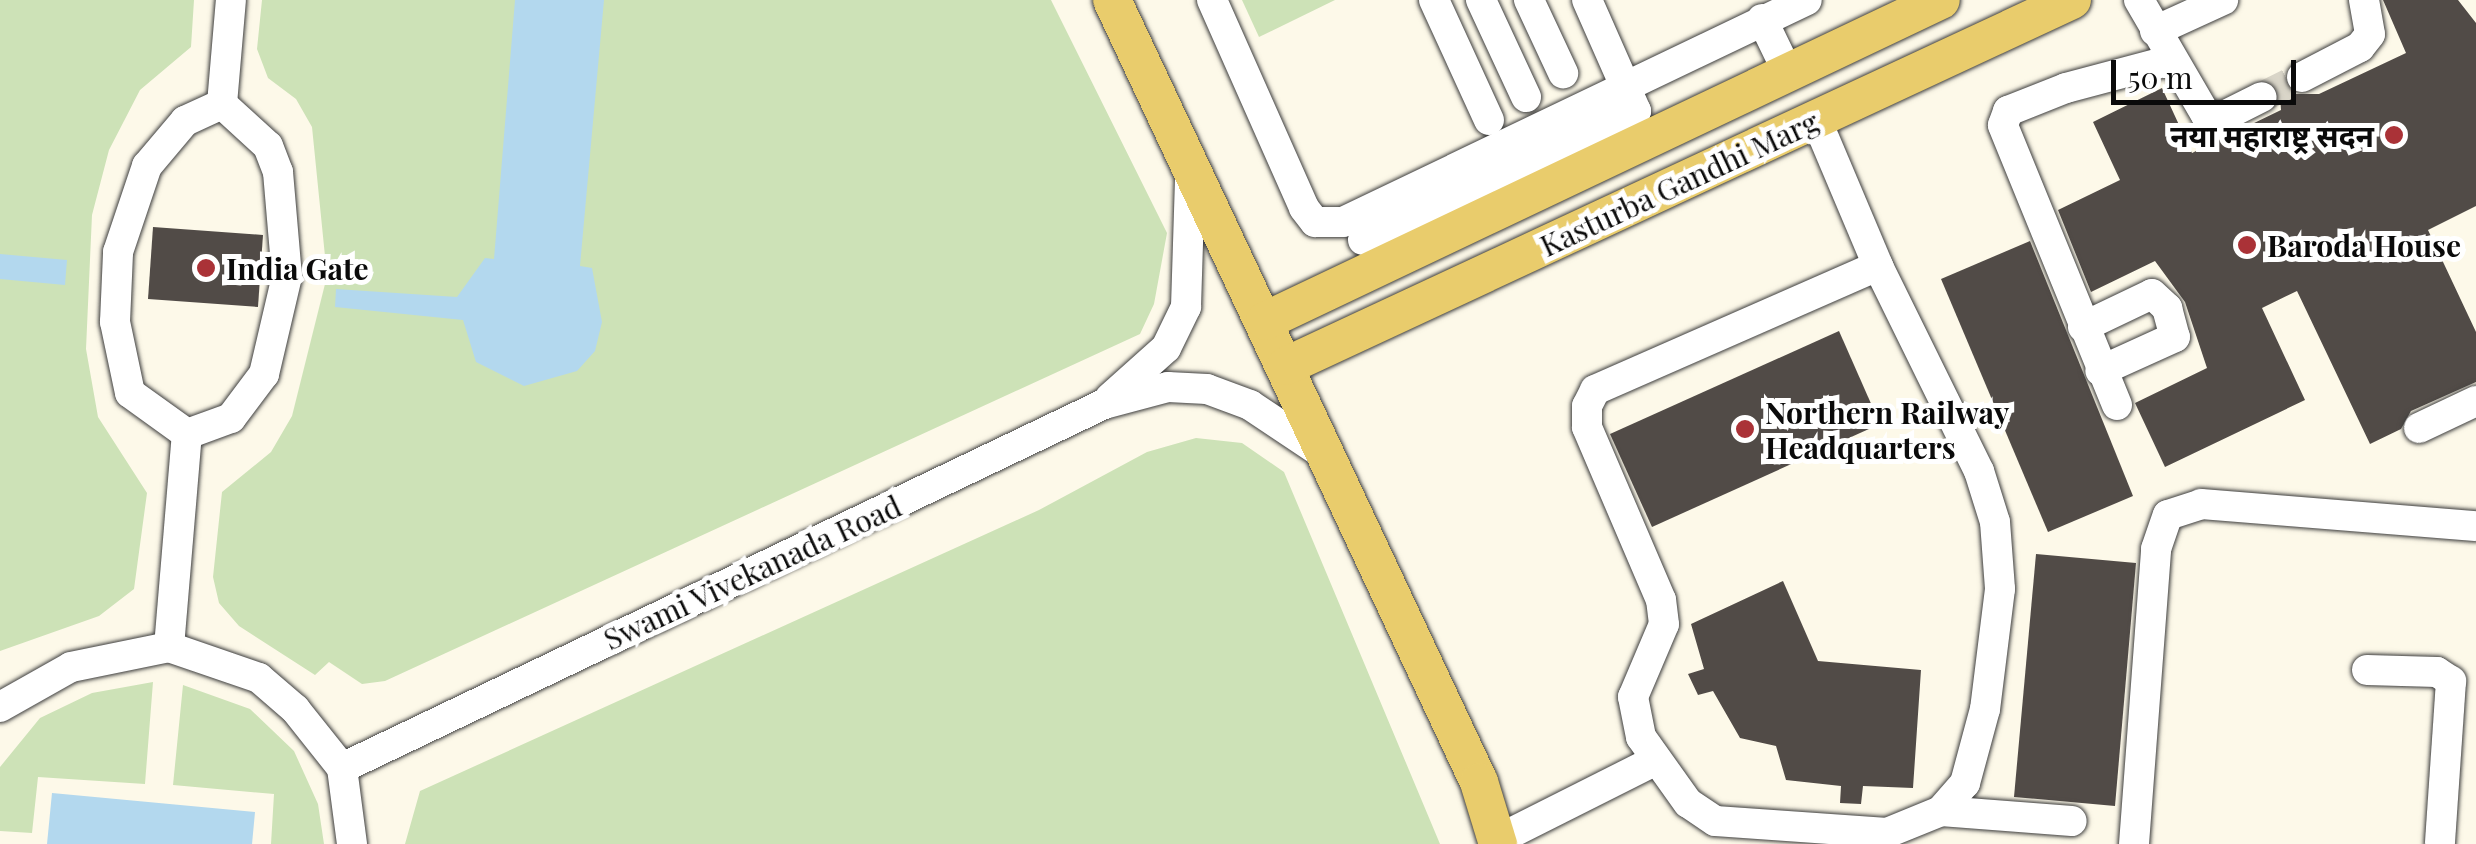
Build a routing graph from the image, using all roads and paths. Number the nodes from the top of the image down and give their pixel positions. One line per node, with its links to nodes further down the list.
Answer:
1 (231, 0): 23 (street)
2 (1112, 0): 25 (main road)
3 (1212, 0): 20 (street)
4 (1434, 0): 21 (street)
5 (1455, 0): 21 (street)
6 (1481, 0): 21 (street)
7 (1587, 0): 20 (street)
8 (1807, 0): 15 (street)
9 (1940, 0): 18 (main road, Kasturba Gandhi Marg)
10 (2072, 0): 24 (main road, Kasturba Gandhi Marg)
11 (2138, 0): 16 (street)
12 (2223, 0): 16 (street)
13 (2364, 0): 19 (street)
14 (1526, 1): 21 (street)
15 (1762, 19): 18 (street); 20 (street)
16 (2155, 31): 17 (street)
17 (2171, 60): 22 (street); 29 (street)
18 (1788, 73): 28 (main road, Kasturba Gandhi Marg)
19 (2302, 77)
20 (1625, 86): 26 (street)
21 (1524, 97)
22 (2262, 97)
23 (222, 104): 36 (street); 36 (street)
24 (1816, 118): 27 (street); 30 (main road, Kasturba Gandhi Marg)
25 (1187, 158): 28 (main road); 33 (street)
26 (1364, 240)
27 (1878, 266): 42 (street); 44 (street)
28 (1265, 322): 30 (main road)
29 (2083, 327): 31 (street); 31 (street)
30 (1286, 366): 37 (main road)
31 (2100, 371): 34 (street)
32 (2476, 401): 35 (street)
33 (1104, 404): 37 (street); 43 (street, Swami Vivekanada Road)
34 (2116, 405)
35 (2419, 428)
36 (187, 434): 39 (street)
37 (1328, 458): 47 (main road)
38 (2476, 526): 49 (street)
39 (169, 648): 41 (street); 43 (street)
40 (2367, 670): 50 (street)
41 (0, 707)
42 (1656, 760): 46 (street); 47 (street)
43 (342, 768): 48 (street)
44 (1941, 811): 45 (street); 46 (street)
45 (2072, 821)
46 (1755, 837)
47 (1514, 840)
48 (352, 844)
49 (2134, 844)
50 (2440, 844)

